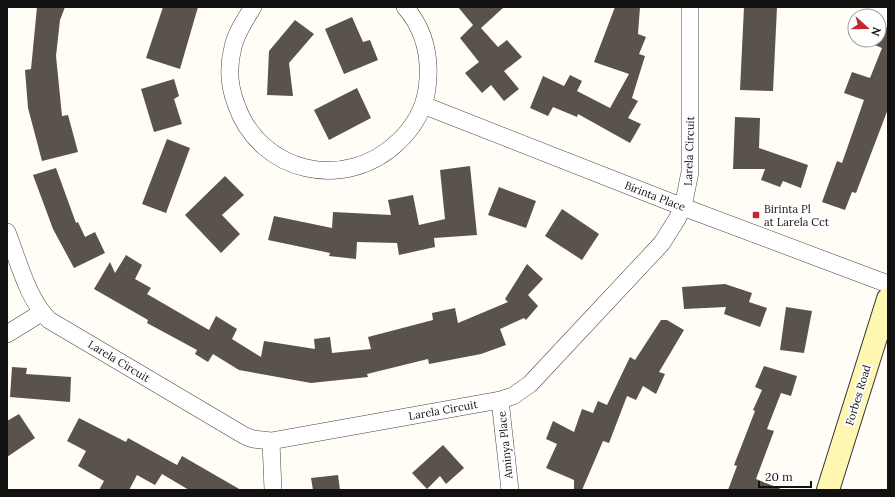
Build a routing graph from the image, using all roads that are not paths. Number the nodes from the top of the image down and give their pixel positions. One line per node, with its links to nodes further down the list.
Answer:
1 (253, 7): 4 (street)
2 (405, 7): 4 (street)
3 (690, 7): 5 (street, Larela Circuit)
4 (423, 105): 5 (street, Birinta Place)
5 (683, 207): 7 (street, Birinta Place); 11 (street, Larela Circuit)
6 (7, 232): 9 (street, Larela Circuit)
7 (888, 284)
8 (888, 299): 15 (main road, Forbes Road)
9 (42, 313): 10 (street); 12 (street, Larela Circuit)
10 (7, 334)
11 (500, 400): 12 (street, Larela Circuit); 14 (street, Aminya Place)
12 (271, 441): 13 (street)
13 (273, 490)
14 (510, 490)
15 (828, 490)

